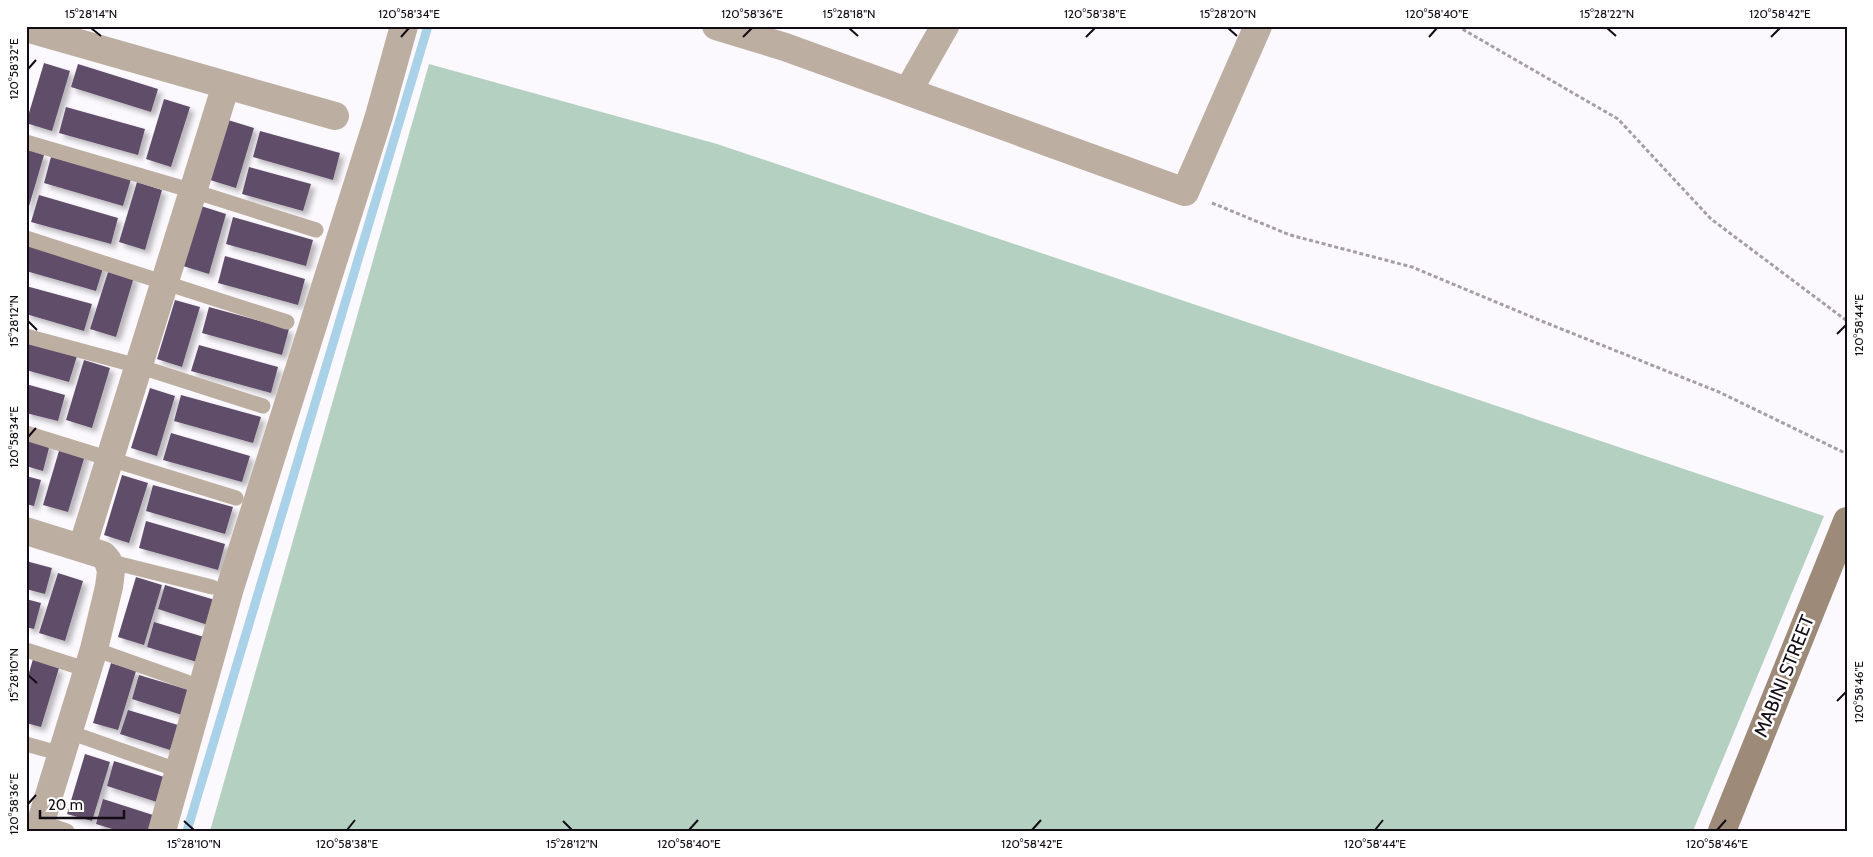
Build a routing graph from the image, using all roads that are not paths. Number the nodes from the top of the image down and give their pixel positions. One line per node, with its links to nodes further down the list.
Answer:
1 (404, 26): 34 (street)
2 (716, 26): 7 (street)
3 (945, 26): 7 (street)
4 (1258, 26): 7 (street)
5 (28, 37): 6 (street)
6 (226, 85): 8 (street); 10 (street)
7 (908, 91)
8 (335, 116)
9 (26, 142): 10 (lane)
10 (193, 191): 11 (lane); 13 (street)
11 (316, 230)
12 (26, 238): 13 (lane)
13 (164, 282): 14 (lane); 16 (street)
14 (287, 322)
15 (26, 336): 16 (lane)
16 (138, 366): 17 (lane); 19 (street)
17 (263, 406)
18 (26, 433): 19 (lane)
19 (110, 459): 20 (lane); 23 (street)
20 (236, 498)
21 (1847, 521): 35 (main road, MABINI STREET)
22 (26, 531): 23 (street)
23 (82, 548): 24 (street)
24 (108, 561): 25 (lane); 27 (street)
25 (212, 587)
26 (26, 650): 27 (lane)
27 (91, 659): 28 (lane); 29 (street)
28 (187, 682)
29 (65, 743): 30 (lane); 31 (lane); 32 (street)
30 (26, 744)
31 (166, 766)
32 (40, 826): 33 (lane)
33 (67, 831)
34 (162, 831)
35 (1722, 831)

